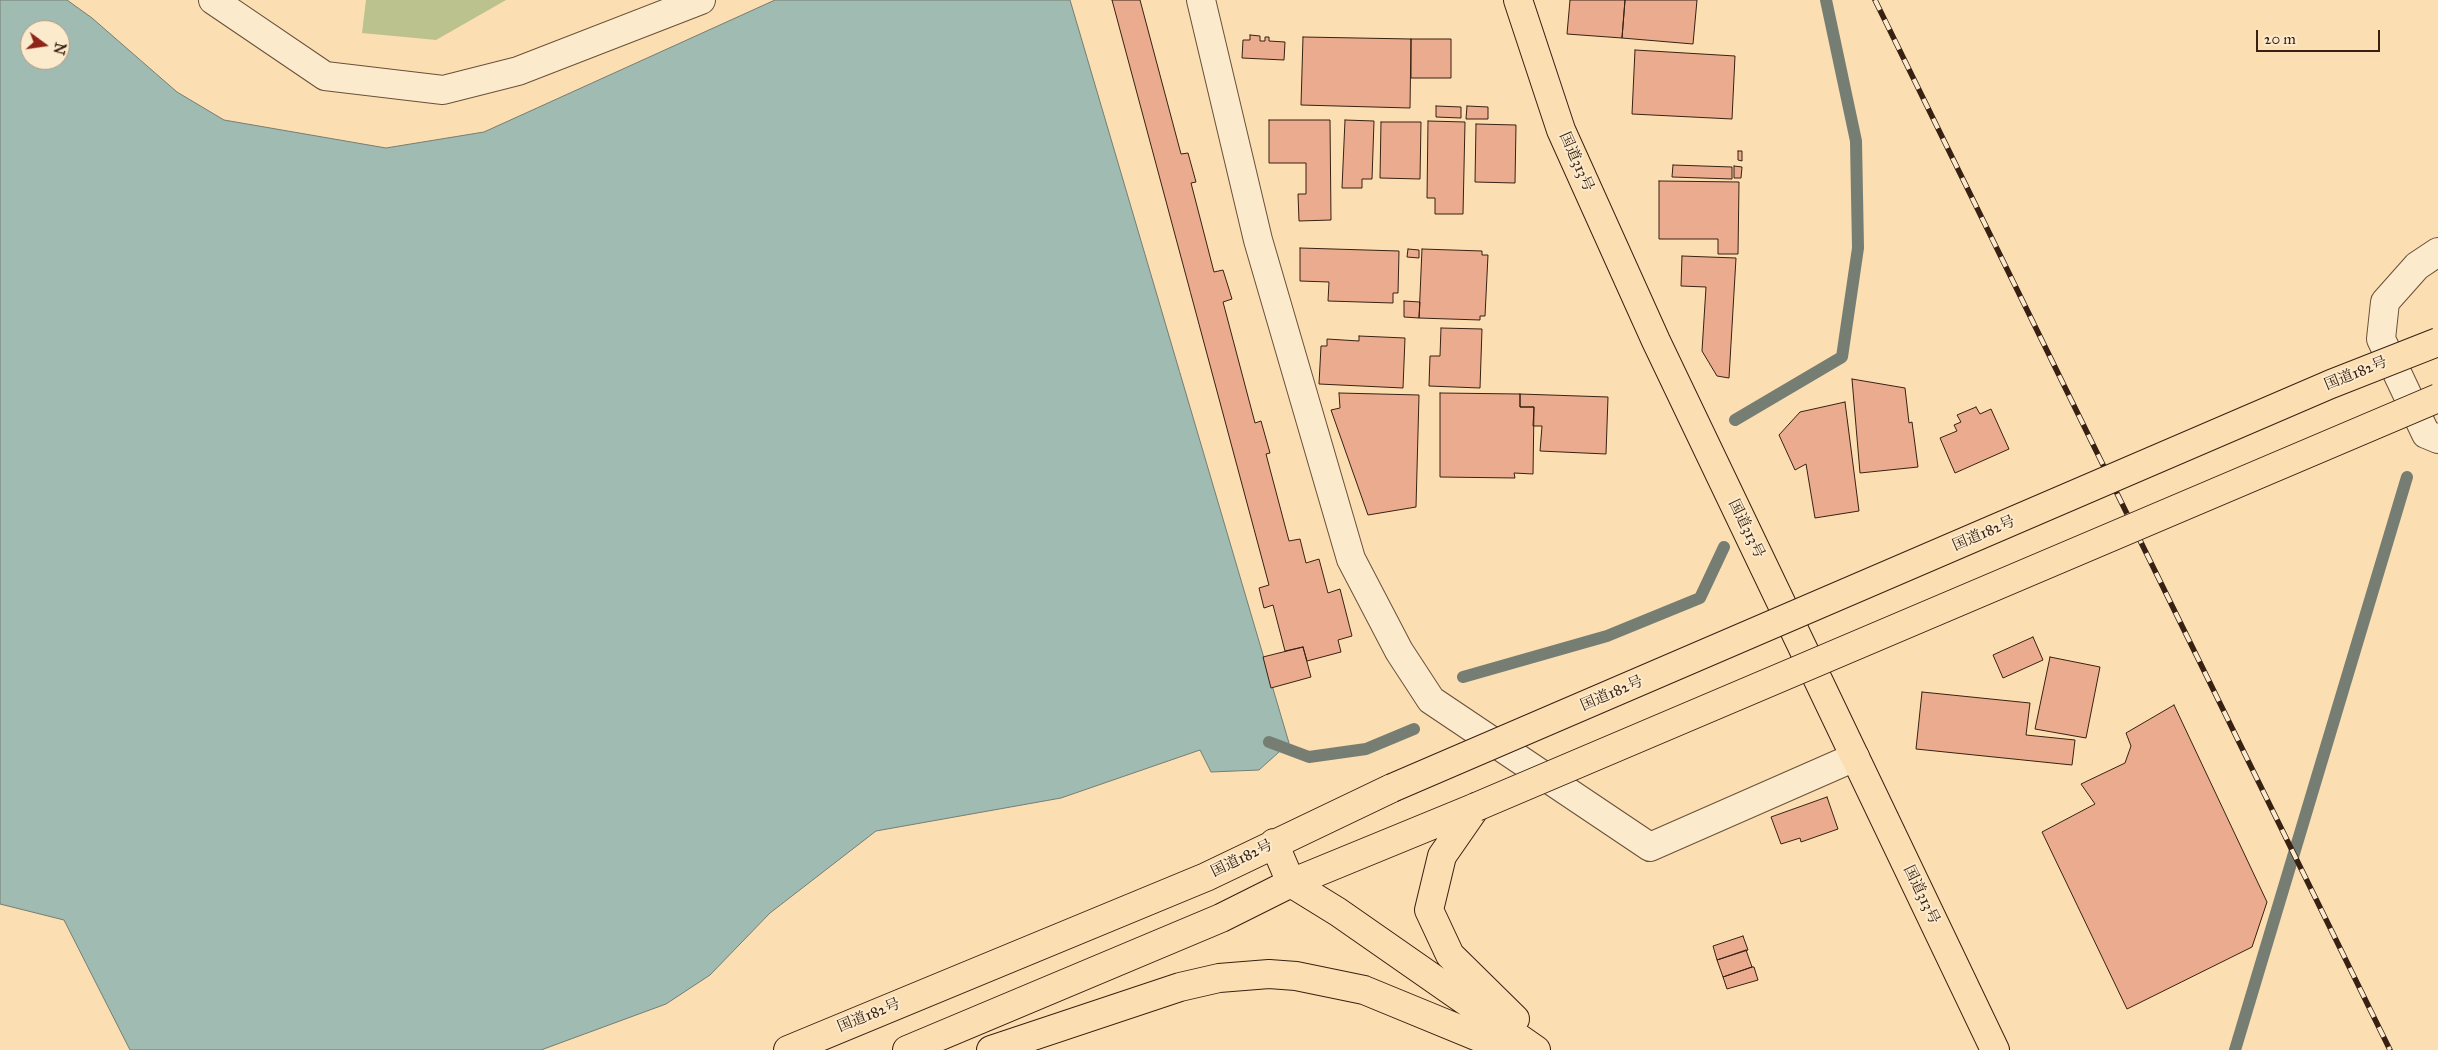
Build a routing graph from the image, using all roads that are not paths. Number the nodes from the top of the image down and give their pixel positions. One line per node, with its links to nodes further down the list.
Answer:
1 (213, 0): 2 (street)
2 (701, 0)
3 (1200, 0): 9 (street)
4 (1518, 0): 9 (highway, 国道313号)
5 (2438, 252): 8 (street)
6 (2438, 342): 11 (highway, 国道182号, bridge)
7 (2438, 398): 10 (highway, bridge)
8 (2438, 439)
9 (1855, 757): 13 (highway, 国道313号)
10 (1476, 807): 12 (highway); 19 (highway)
11 (1274, 843): 12 (highway); 14 (highway, 国道182号)
12 (1291, 882): 15 (highway); 18 (highway)
13 (1978, 1014): 20 (highway); 21 (highway, 国道313号)
14 (788, 1050)
15 (907, 1050)
16 (991, 1050): 17 (highway)
17 (1510, 1050)
18 (1536, 1050)
19 (1547, 1050)
20 (1976, 1050)
21 (1995, 1050)

